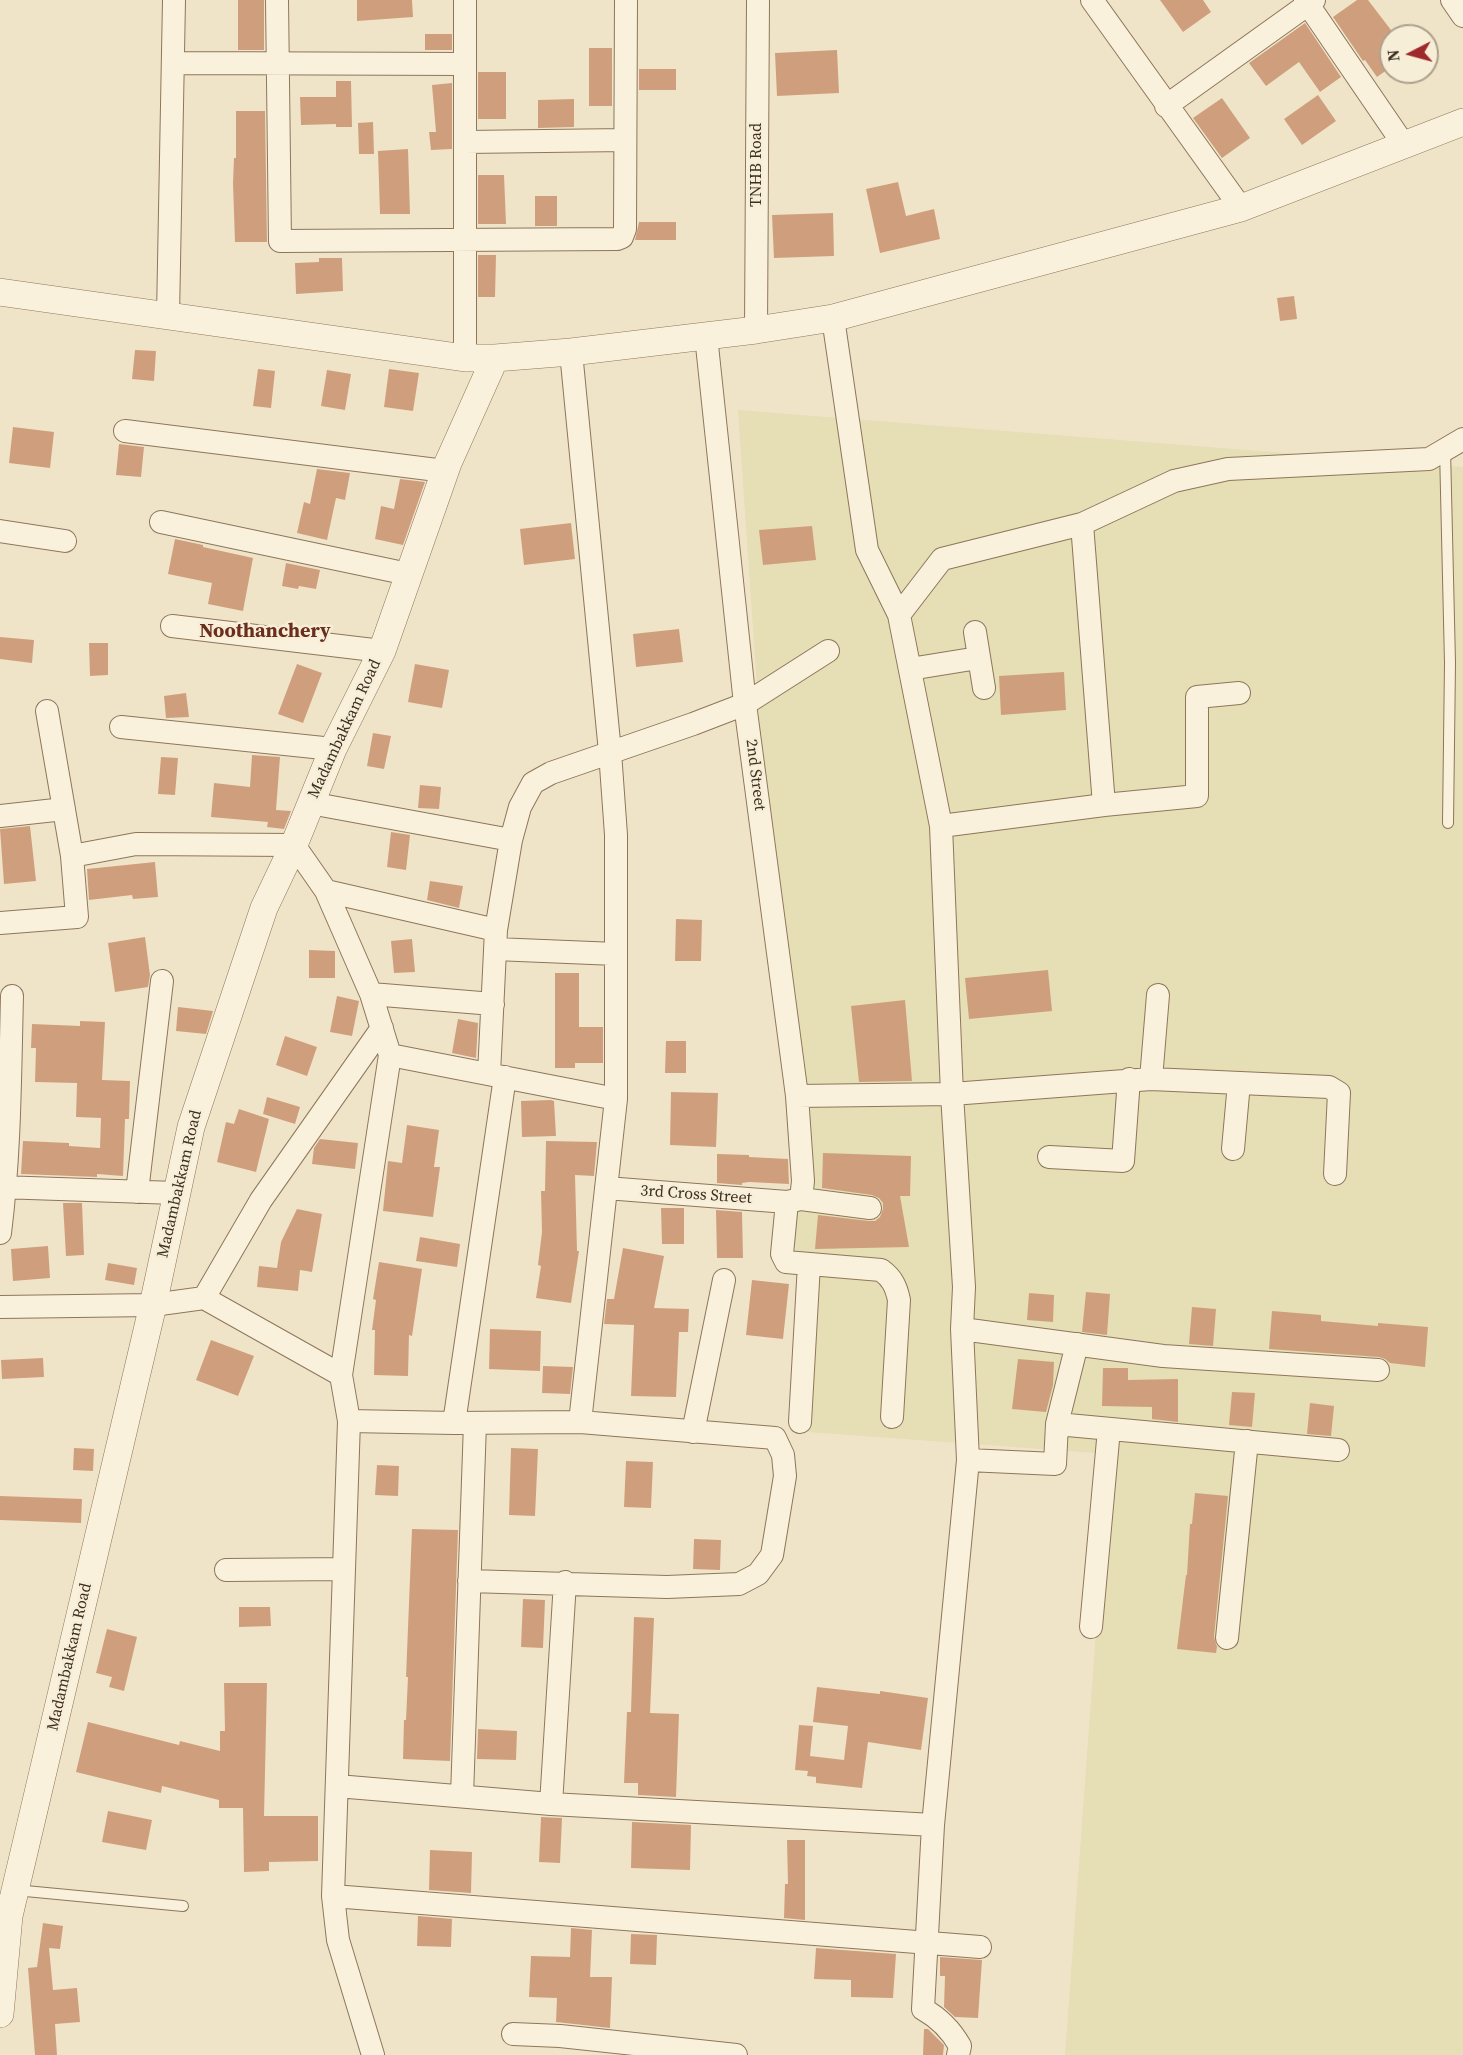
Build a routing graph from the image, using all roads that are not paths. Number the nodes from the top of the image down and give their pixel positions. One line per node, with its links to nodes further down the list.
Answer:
1 (174, 0): 10 (street)
2 (277, 0): 11 (street)
3 (465, 0): 12 (street)
4 (626, 0): 15 (street)
5 (758, 0): 23 (street, TNHB Road)
6 (1092, 0): 13 (street)
7 (1452, 0): 9 (street)
8 (1309, 2): 13 (street); 17 (street)
9 (1463, 16)
10 (174, 63): 11 (street); 21 (street)
11 (279, 63): 12 (street); 19 (street)
12 (465, 64): 16 (street)
13 (1166, 106): 18 (street)
14 (1463, 122): 17 (street)
15 (625, 140): 16 (street); 19 (street)
16 (465, 142): 19 (street)
17 (1404, 145): 18 (street)
18 (1241, 208): 22 (street)
19 (465, 242): 26 (street)
20 (0, 292): 21 (street)
21 (168, 316): 26 (street)
22 (832, 318): 23 (street); 36 (street)
23 (756, 330): 24 (street)
24 (706, 336): 25 (street); 45 (street, 2nd Street)
25 (571, 352): 27 (street); 49 (street)
26 (465, 358): 27 (street)
27 (495, 358): 30 (street, Madambakkam Road)
28 (125, 431): 30 (street)
29 (1454, 444): 32 (street); 54 (lane)
30 (445, 471): 35 (street, Madambakkam Road)
31 (161, 522): 35 (street)
32 (1082, 524): 36 (street); 51 (street)
33 (0, 531): 34 (street)
34 (65, 541)
35 (408, 574): 39 (street, Madambakkam Road)
36 (899, 615): 42 (street)
37 (172, 626): 39 (street)
38 (975, 632): 41 (street)
39 (382, 651): 48 (street, Madambakkam Road)
40 (828, 651): 45 (street)
41 (978, 658): 42 (street); 43 (street)
42 (910, 669): 55 (street)
43 (984, 688)
44 (1239, 693): 51 (street)
45 (745, 704): 49 (street); 74 (street, 2nd Street)
46 (47, 711): 52 (street)
47 (121, 728): 48 (street)
48 (333, 749): 50 (street, Madambakkam Road)
49 (610, 752): 56 (street); 62 (street)
50 (310, 803): 56 (street); 57 (street, Madambakkam Road)
51 (1104, 805): 55 (street)
52 (64, 809): 53 (street); 58 (street)
53 (0, 816)
54 (1448, 822)
55 (941, 826): 73 (street)
56 (511, 840): 61 (street)
57 (294, 845): 58 (street); 59 (street); 82 (street, Madambakkam Road)
58 (72, 856): 60 (street)
59 (326, 891): 61 (street); 64 (street)
60 (0, 923)
61 (495, 940): 62 (street); 67 (street)
62 (616, 954): 75 (street)
63 (162, 981): 81 (street)
64 (371, 994): 67 (street); 68 (street)
65 (1158, 995): 71 (street)
66 (12, 996): 79 (street)
67 (493, 1004): 70 (street)
68 (382, 1028): 69 (street); 88 (street)
69 (390, 1055): 70 (street); 94 (street)
70 (497, 1076): 75 (street); 99 (street)
71 (1140, 1079): 72 (street); 73 (street); 77 (street)
72 (1239, 1083): 76 (street); 78 (street)
73 (952, 1094): 74 (street); 91 (street)
74 (797, 1096): 83 (street, 2nd Street)
75 (616, 1099): 80 (street)
76 (1233, 1149)
77 (1049, 1157)
78 (1335, 1174)
79 (3, 1187): 81 (street); 85 (street)
80 (606, 1188): 83 (street, 3rd Cross Street); 97 (street)
81 (137, 1192): 82 (street)
82 (176, 1193): 89 (street, Madambakkam Road)
83 (794, 1201): 84 (street, 3rd Cross Street); 86 (street, 2nd Street)
84 (870, 1208)
85 (0, 1233)
86 (809, 1264): 95 (street); 98 (street)
87 (724, 1280): 102 (street)
88 (204, 1298): 89 (street); 94 (street)
89 (153, 1305): 90 (street); 116 (street, Madambakkam Road)
90 (0, 1307)
91 (962, 1329): 92 (street); 105 (street)
92 (1077, 1344): 93 (street); 100 (street)
93 (1378, 1370)
94 (341, 1375): 96 (street)
95 (892, 1417)
96 (349, 1421): 99 (street); 106 (street)
97 (580, 1422): 99 (street); 102 (street)
98 (800, 1422)
99 (465, 1423): 108 (street)
100 (1058, 1424): 101 (street); 105 (street)
101 (1109, 1429): 103 (street); 110 (street)
102 (693, 1432): 109 (street)
103 (1247, 1441): 104 (street); 111 (street)
104 (1338, 1450)
105 (968, 1460): 115 (street)
106 (344, 1569): 107 (street); 112 (street)
107 (226, 1570)
108 (469, 1581): 109 (street); 113 (street)
109 (564, 1582): 114 (street)
110 (1091, 1627)
111 (1227, 1638)
112 (338, 1786): 113 (street); 117 (street)
113 (462, 1796): 114 (street)
114 (551, 1804): 115 (street)
115 (933, 1826): 119 (street)
116 (15, 1890): 118 (lane); 121 (street, Madambakkam Road)
117 (333, 1896): 119 (street); 124 (street)
118 (183, 1906)
119 (926, 1943): 120 (street); 126 (street)
120 (980, 1947)
121 (0, 2014)
122 (513, 2034): 123 (street)
123 (661, 2051): 125 (street)
124 (373, 2055)
125 (736, 2055)
126 (958, 2055)

